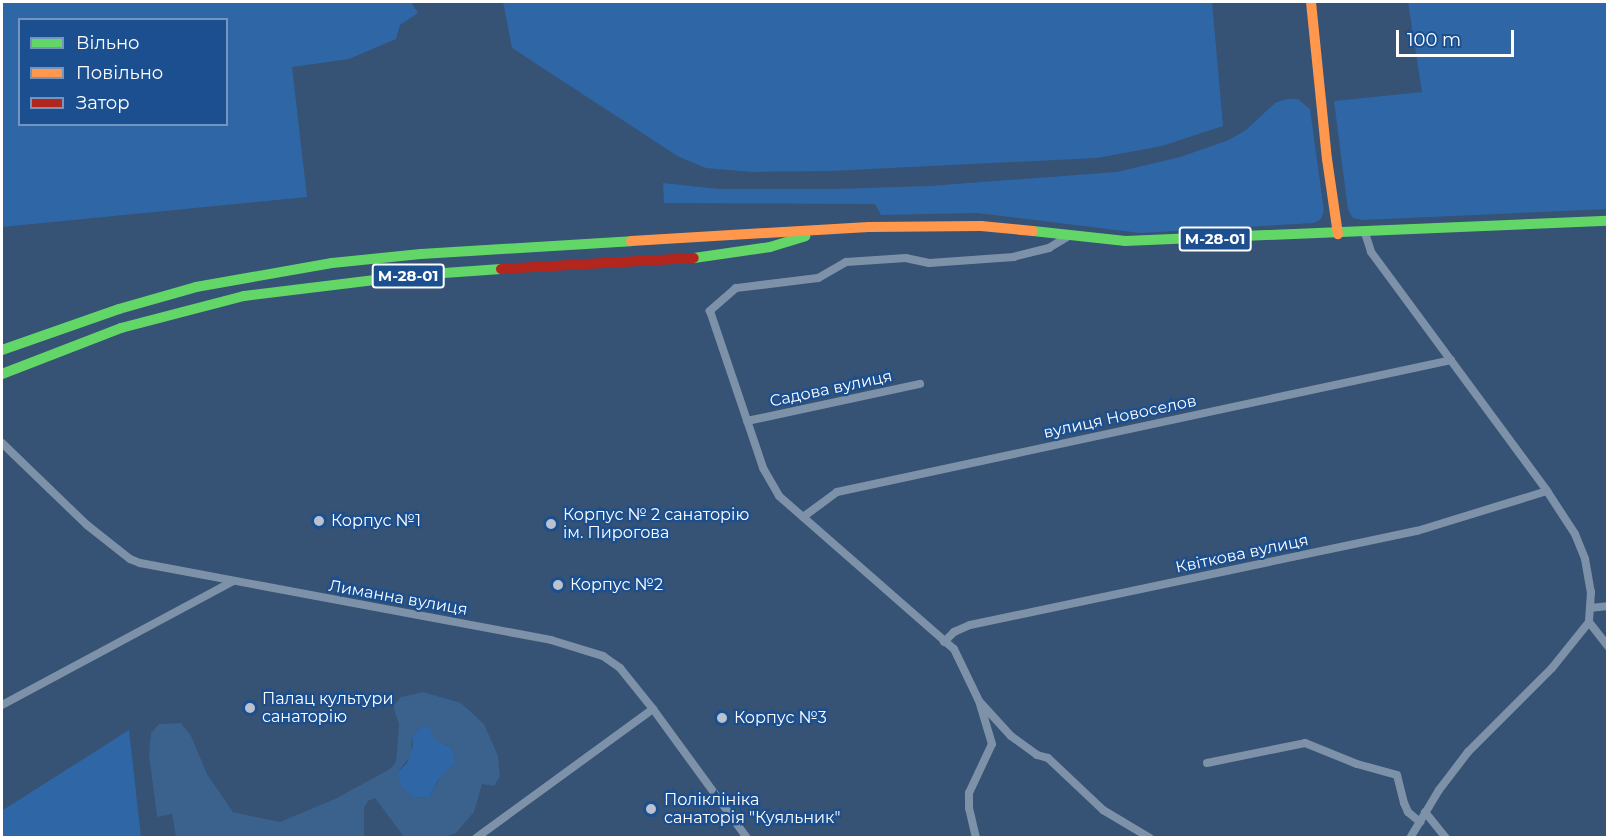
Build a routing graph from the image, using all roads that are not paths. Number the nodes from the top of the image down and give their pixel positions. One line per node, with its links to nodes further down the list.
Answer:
1 (1311, 2): 5 (main road)
2 (1608, 221): 4 (main road, М-28-01)
3 (824, 231): 6 (main road, М-28-01); 7 (main road, М-28-01); 9 (main road, М-28-01)
4 (1365, 233): 5 (main road, М-28-01); 8 (street)
5 (1338, 234): 6 (main road, М-28-01)
6 (1068, 236): 11 (street)
7 (2, 350)
8 (1451, 360): 13 (street); 14 (street, вулиця Новоселов)
9 (2, 374)
10 (920, 384): 11 (street, Садова вулиця)
11 (747, 421): 14 (street)
12 (2, 443): 15 (street, Лиманна вулиця)
13 (1547, 491): 17 (street); 19 (street, Квіткова вулиця)
14 (802, 517): 19 (street)
15 (233, 581): 24 (street); 25 (street, Лиманна вулиця)
16 (1608, 606): 17 (street)
17 (1590, 608): 18 (street)
18 (1589, 622): 20 (street); 29 (street)
19 (944, 642): 21 (street)
20 (1608, 646)
21 (954, 649): 22 (street); 23 (street)
22 (945, 651)
23 (979, 701): 26 (street); 27 (street)
24 (2, 705)
25 (653, 709): 31 (street); 32 (street, Лиманна вулиця)
26 (1011, 736): 27 (street); 34 (street)
27 (992, 744): 33 (street)
28 (1207, 763): 30 (street)
29 (1425, 812): 30 (street); 36 (street)
30 (1420, 822): 35 (street)
31 (476, 837)
32 (747, 837)
33 (976, 837)
34 (1150, 837)
35 (1410, 837)
36 (1446, 837)

